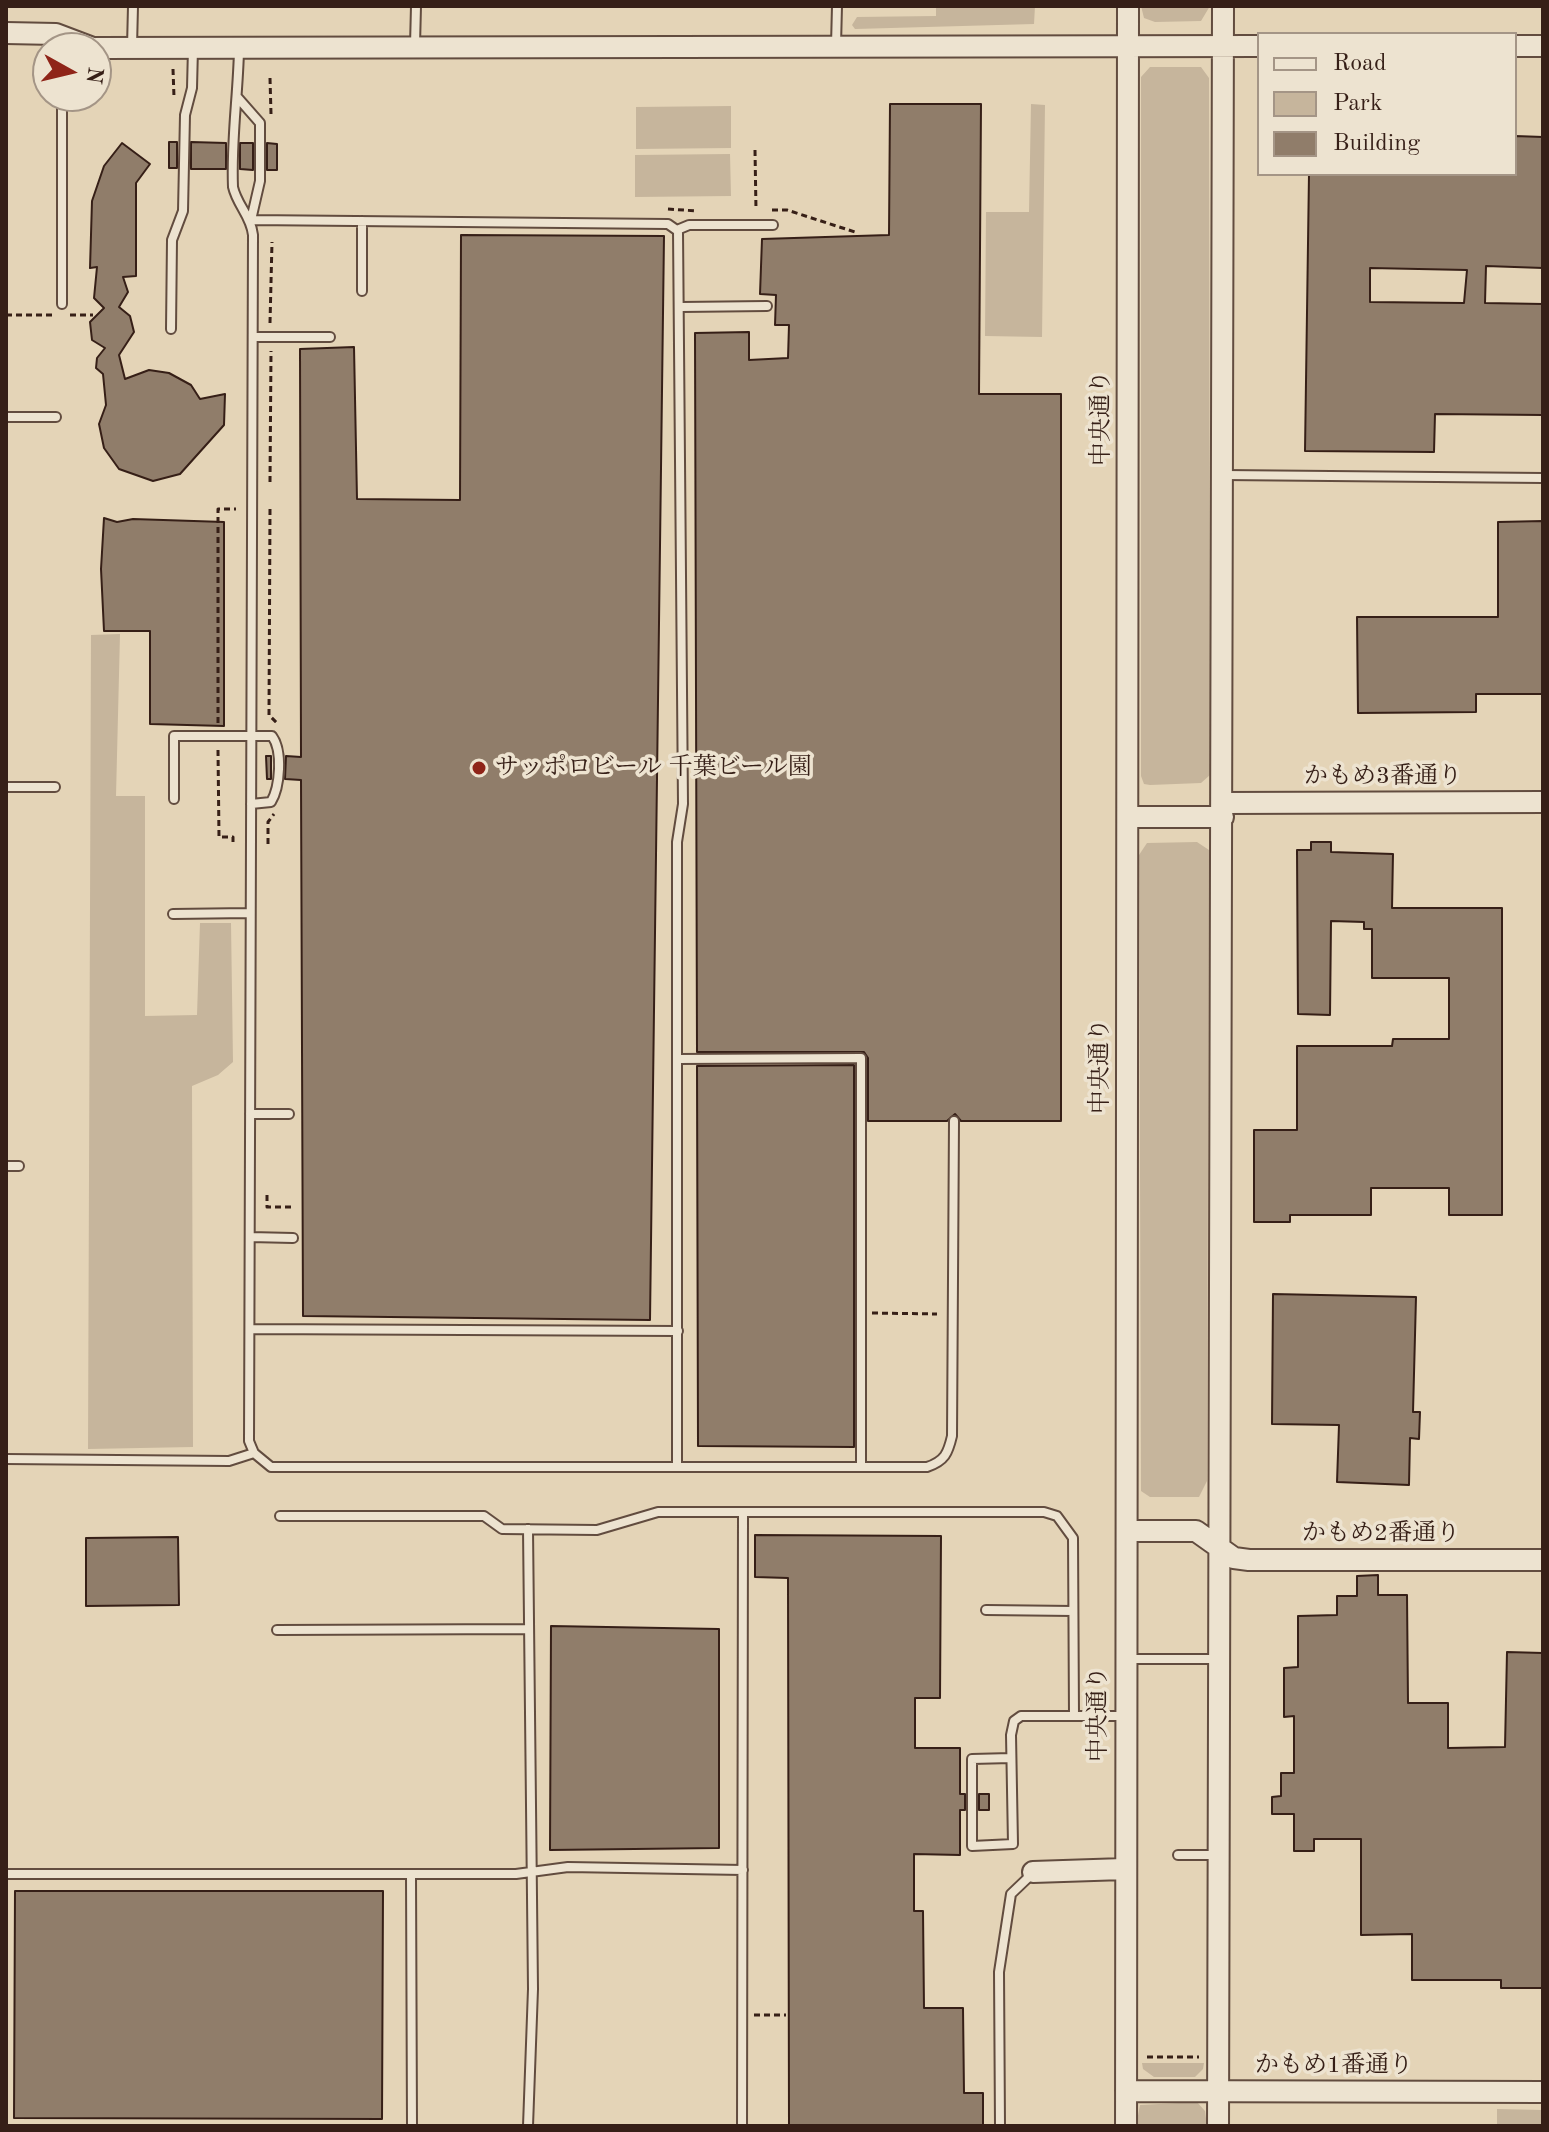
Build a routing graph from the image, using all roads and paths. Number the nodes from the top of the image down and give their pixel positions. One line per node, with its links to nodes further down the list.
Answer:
1 (133, 6): 17 (lane)
2 (416, 6): 8 (lane)
3 (837, 6): 9 (lane)
4 (1128, 6): 10 (street, 中央通り)
5 (1223, 6): 11 (street)
6 (6, 33): 7 (street)
7 (32, 34)
8 (415, 46): 9 (street); 16 (street)
9 (836, 46): 10 (street)
10 (1128, 46): 11 (street); 60 (street, 中央通り)
11 (1223, 46): 12 (street); 45 (street)
12 (1257, 46)
13 (1517, 46): 14 (street)
14 (1543, 46)
15 (112, 47): 17 (street)
16 (239, 47): 18 (street); 20 (lane)
17 (132, 48): 18 (street)
18 (193, 48): 39 (lane)
19 (270, 78): 22 (path)
20 (238, 98): 26 (lane); 26 (lane)
21 (62, 112): 33 (lane)
22 (271, 117)
23 (755, 150): 25 (path)
24 (771, 210): 30 (path)
25 (756, 217)
26 (251, 220): 27 (lane); 40 (lane)
27 (362, 221): 29 (lane); 32 (lane)
28 (773, 225): 29 (lane)
29 (677, 230): 35 (lane)
30 (858, 233)
31 (271, 241): 38 (path)
32 (362, 291)
33 (62, 304)
34 (767, 306): 35 (lane)
35 (681, 307): 65 (lane)
36 (6, 315): 37 (path)
37 (93, 315)
38 (270, 327)
39 (171, 329)
40 (253, 337): 41 (lane); 52 (lane)
41 (330, 337)
42 (271, 351): 47 (path)
43 (6, 417): 44 (lane)
44 (56, 417)
45 (1223, 475): 46 (lane); 58 (street)
46 (1543, 478)
47 (270, 482)
48 (236, 509): 51 (path)
49 (270, 509): 50 (path)
50 (286, 731)
51 (218, 736): 52 (lane); 55 (lane); 62 (path)
52 (251, 737): 57 (lane); 57 (lane)
53 (6, 787): 54 (lane)
54 (55, 787)
55 (174, 799)
56 (1543, 802): 58 (street, かもめ3番通り)
57 (251, 804): 63 (lane)
58 (1223, 810): 60 (street, かもめ3番通り); 87 (street)
59 (277, 811): 61 (path)
60 (1128, 817): 86 (street, 中央通り)
61 (268, 844)
62 (233, 845)
63 (249, 913): 64 (lane); 66 (lane)
64 (173, 914)
65 (678, 1059): 75 (lane); 78 (lane)
66 (250, 1114): 67 (lane); 73 (lane)
67 (289, 1114)
68 (954, 1121): 82 (lane)
69 (6, 1166): 70 (lane)
70 (19, 1166)
71 (267, 1195): 72 (path)
72 (292, 1207)
73 (250, 1237): 74 (lane); 77 (lane)
74 (293, 1238)
75 (861, 1312): 76 (path); 82 (lane)
76 (937, 1314)
77 (250, 1329): 78 (lane); 79 (lane)
78 (678, 1331): 81 (lane)
79 (254, 1453): 80 (lane); 81 (lane)
80 (6, 1459)
81 (677, 1466): 82 (lane)
82 (861, 1467)
83 (743, 1513): 85 (lane); 90 (lane); 101 (lane)
84 (280, 1516): 85 (lane)
85 (528, 1529): 91 (lane)
86 (1127, 1531): 87 (street, かもめ2番通り); 93 (street, 中央通り)
87 (1222, 1550): 88 (street, かもめ2番通り); 94 (street)
88 (1543, 1560)
89 (986, 1610): 90 (lane)
90 (1073, 1611): 95 (lane)
91 (529, 1629): 92 (lane); 103 (lane)
92 (277, 1630)
93 (1125, 1659): 94 (lane); 96 (street, 中央通り)
94 (1221, 1659): 99 (street)
95 (1074, 1716): 96 (lane); 97 (lane)
96 (1125, 1716): 100 (street, 中央通り)
97 (1011, 1758): 97 (lane)
98 (1178, 1855): 99 (lane)
99 (1220, 1855): 111 (street)
100 (1124, 1869): 102 (street); 110 (street, 中央通り)
101 (743, 1870): 103 (lane); 115 (lane)
102 (1033, 1872): 116 (lane)
103 (531, 1873): 105 (lane); 114 (lane)
104 (6, 1874): 105 (lane)
105 (411, 1875): 113 (lane)
106 (754, 2015): 107 (path)
107 (786, 2015)
108 (1139, 2057): 109 (path)
109 (1204, 2057)
110 (1126, 2091): 111 (street, かもめ1番通り); 117 (street, 中央通り)
111 (1218, 2091): 112 (street, かもめ1番通り); 118 (street)
112 (1543, 2092)
113 (412, 2126)
114 (528, 2126)
115 (742, 2126)
116 (1000, 2126)
117 (1126, 2126)
118 (1218, 2126)

